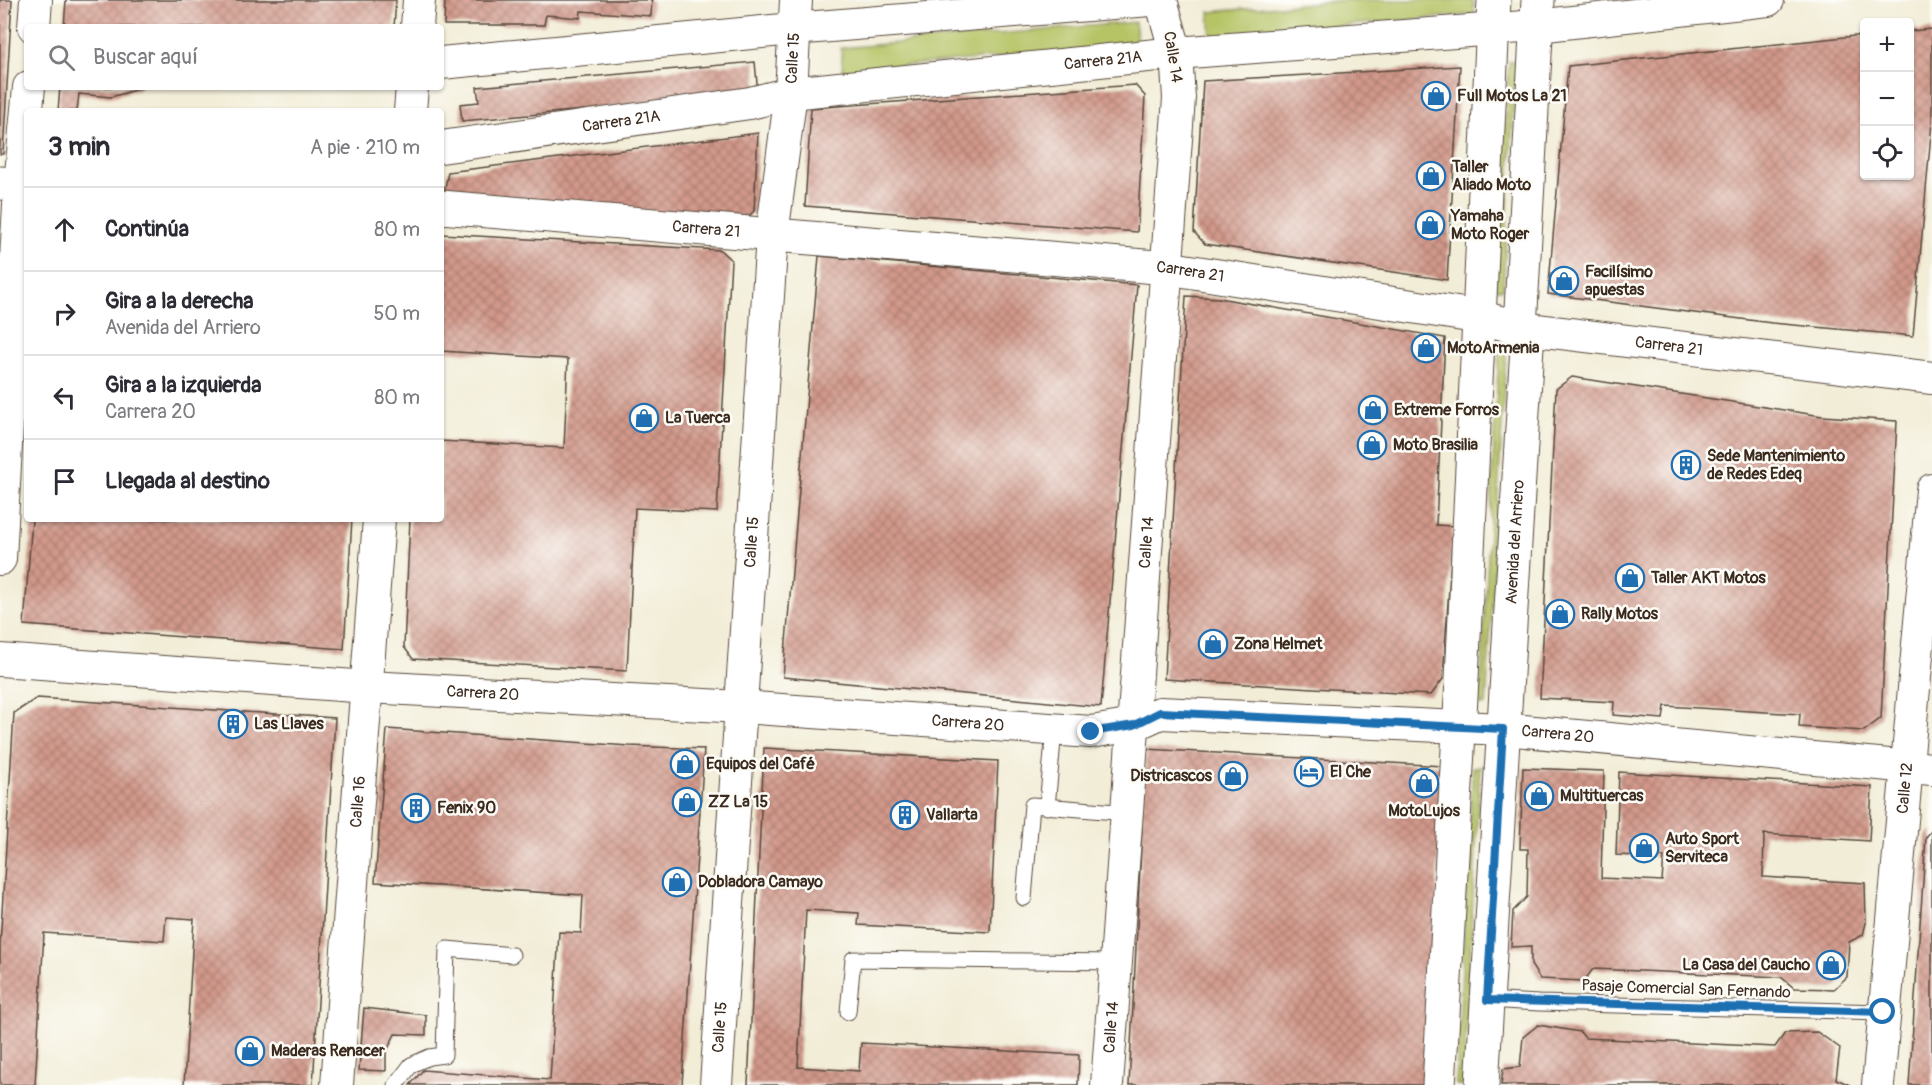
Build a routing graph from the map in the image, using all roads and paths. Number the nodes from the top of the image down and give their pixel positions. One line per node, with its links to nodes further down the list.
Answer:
1 (36, 0): 9 (street)
2 (419, 0): 10 (street)
3 (1150, 0): 7 (street)
4 (1161, 0): 11 (street, Calle 14)
5 (1768, 0): 6 (street, Carrera 21A)
6 (1538, 13): 8 (street, Carrera 21A); 25 (street, Avenida del Arriero)
7 (795, 14): 12 (street); 15 (street, Calle 15)
8 (1492, 14): 11 (street, Carrera 21A); 24 (street)
9 (34, 24)
10 (417, 24)
11 (1176, 53): 15 (street, Carrera 21A); 23 (street, Calle 14)
12 (444, 63)
13 (29, 90): 16 (street)
14 (412, 90): 17 (street)
15 (791, 93): 19 (street, Carrera 21A); 22 (street, Calle 15)
16 (26, 108)
17 (410, 108)
18 (24, 125): 20 (street)
19 (444, 147)
20 (16, 185): 29 (street)
21 (444, 207): 22 (street, Carrera 21)
22 (772, 235): 23 (street, Carrera 21); 32 (street, Calle 15)
23 (1168, 268): 24 (street, Carrera 21); 33 (street, Calle 14)
24 (1479, 317): 25 (street, Carrera 21); 34 (street)
25 (1520, 328): 26 (street, Carrera 21); 35 (street, Avenida del Arriero)
26 (1932, 378)
27 (1932, 490): 37 (street, Calle 12)
28 (379, 522): 31 (street, Calle 16)
29 (0, 559)
30 (0, 660): 31 (street, Carrera 20)
31 (368, 687): 32 (street, Carrera 20); 46 (street, Calle 16)
32 (742, 707): 36 (street, Carrera 20); 48 (street, Calle 15)
33 (1134, 725): 34 (street, Carrera 20); 36 (street, Carrera 20); 39 (street, Calle 14)
34 (1459, 727): 35 (street, Carrera 20); 50 (street)
35 (1503, 729): 37 (street, Carrera 20); 43 (street, Avenida del Arriero)
36 (1054, 730): 38 (lane)
37 (1919, 768): 45 (street, Calle 12)
38 (1047, 807): 39 (lane); 40 (lane)
39 (1128, 813): 42 (street, Calle 14)
40 (1024, 898)
41 (512, 955): 47 (lane)
42 (1117, 962): 44 (lane); 49 (street, Calle 14)
43 (1487, 1000): 45 (lane, Pasaje Comercial San Fernando); 51 (street, Avenida del Arriero)
44 (848, 1012)
45 (1883, 1012): 52 (street, Calle 12)
46 (337, 1085)
47 (396, 1085)
48 (716, 1085)
49 (1107, 1085)
50 (1439, 1085)
51 (1482, 1085)
52 (1878, 1085)

